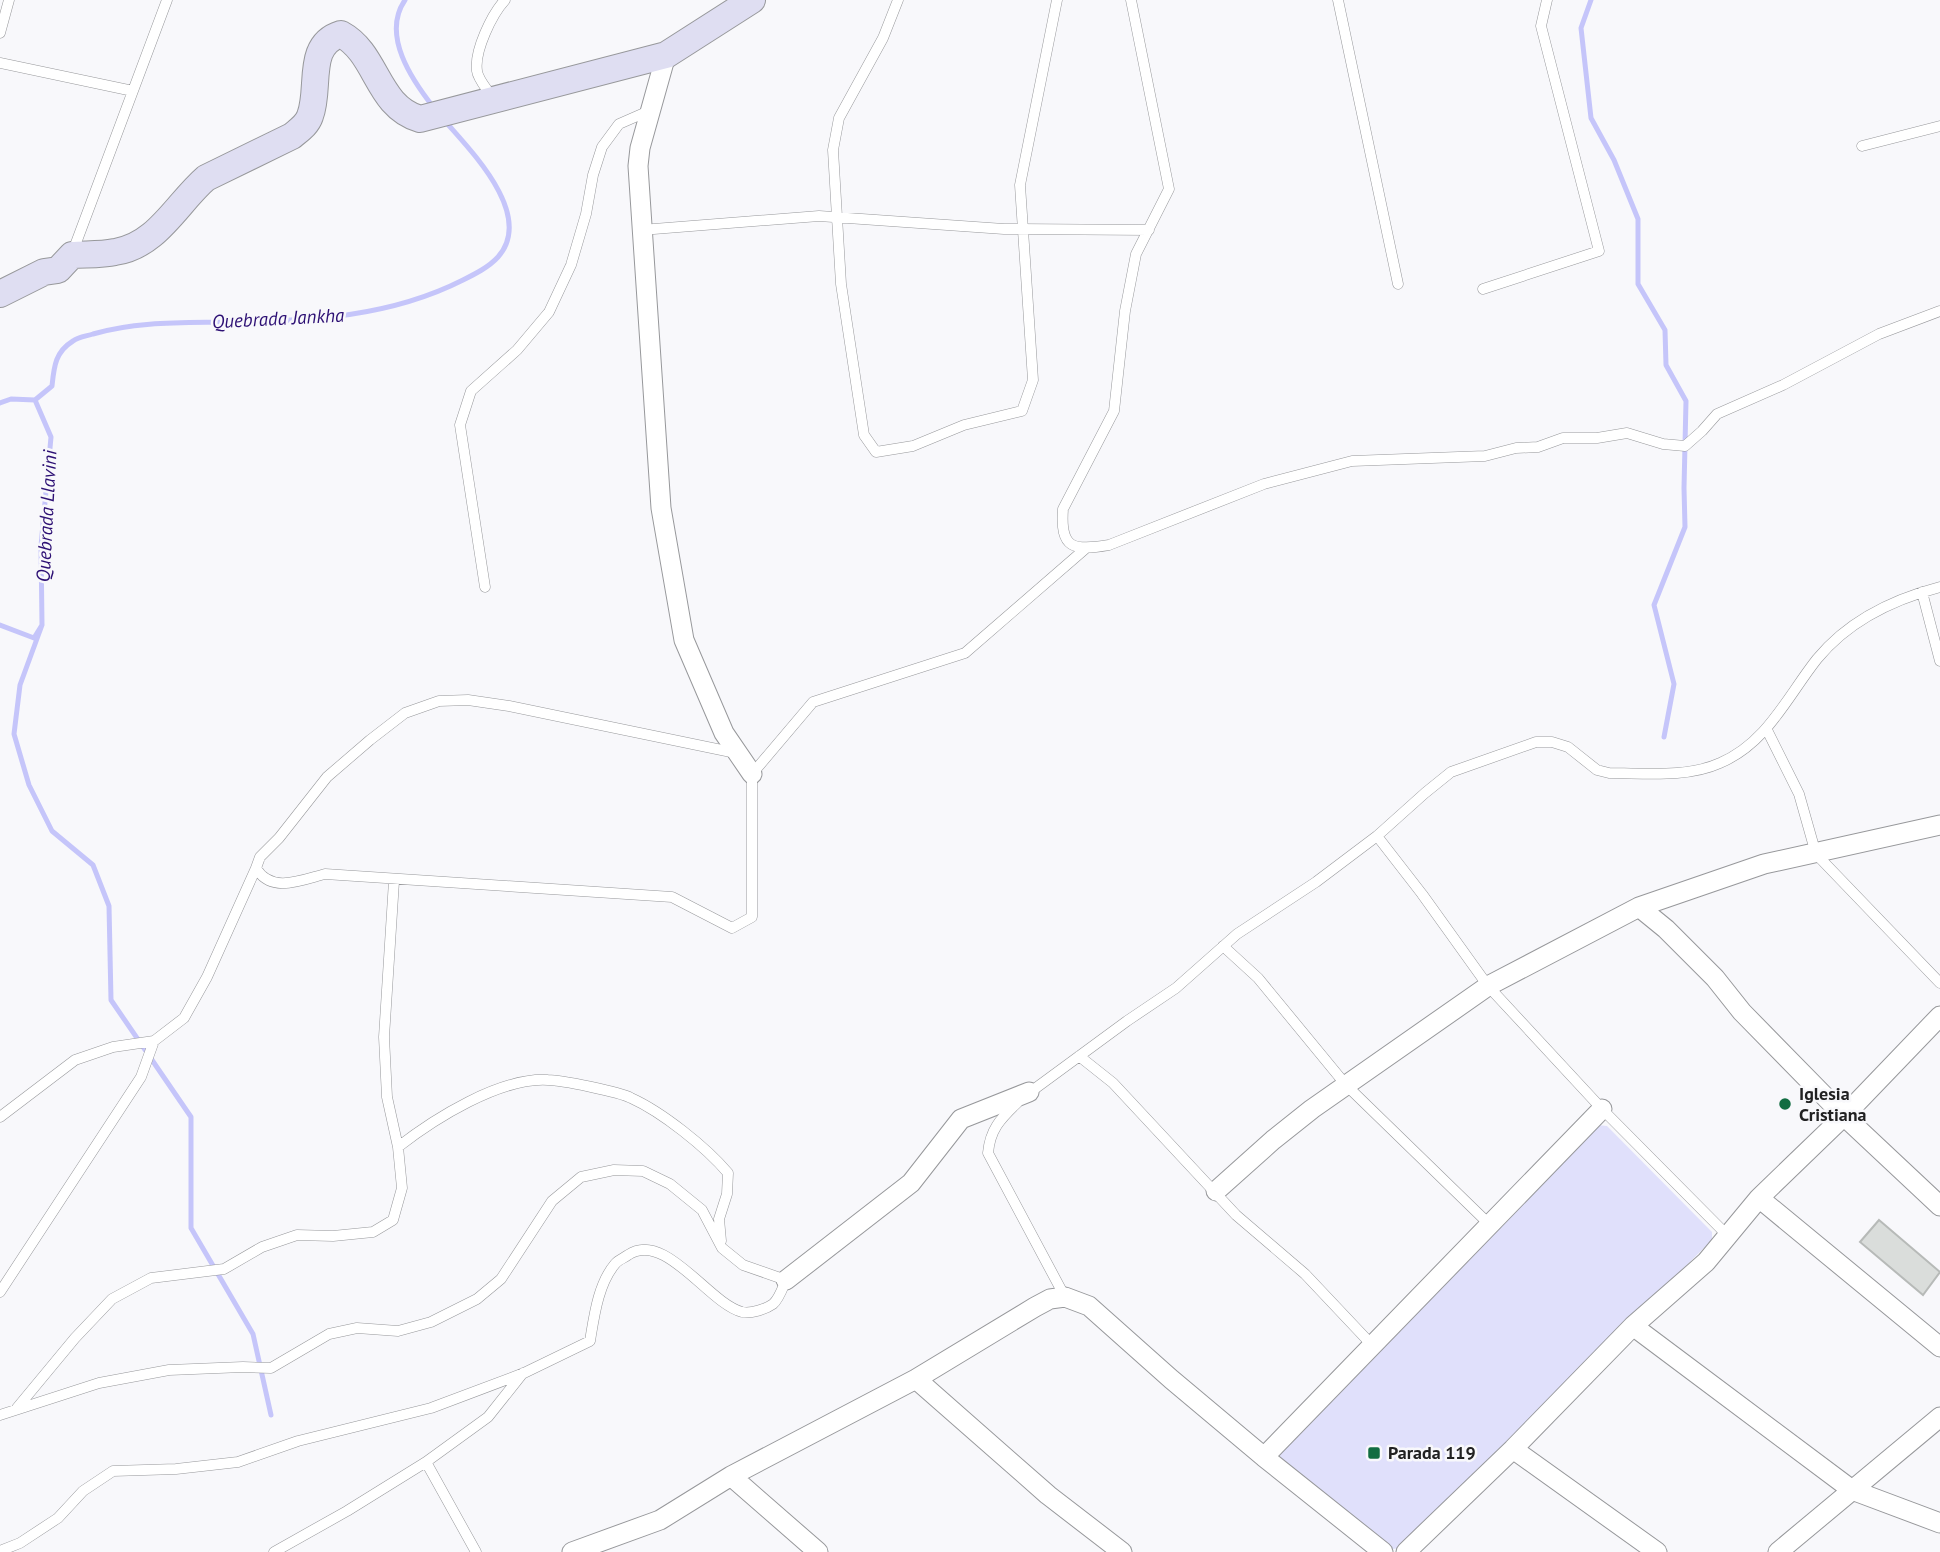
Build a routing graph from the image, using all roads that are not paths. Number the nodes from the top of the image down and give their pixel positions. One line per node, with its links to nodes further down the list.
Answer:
1 (9, 0): 10 (lane)
2 (167, 0): 13 (lane)
3 (505, 0): 14 (lane)
4 (752, 0): 11 (street)
5 (898, 0): 18 (lane)
6 (1057, 0): 20 (lane)
7 (1130, 0): 21 (lane)
8 (1338, 0): 23 (lane)
9 (1547, 0): 24 (lane)
10 (0, 33)
11 (666, 55): 14 (street); 15 (street)
12 (0, 63): 13 (lane)
13 (133, 91): 22 (lane)
14 (494, 100): 22 (street)
15 (650, 110): 19 (street); 28 (lane)
16 (1940, 126): 17 (lane)
17 (1862, 146)
18 (837, 218): 19 (lane); 20 (lane); 20 (lane)
19 (641, 230): 33 (street)
20 (1022, 230): 21 (lane)
21 (1149, 230): 27 (lane)
22 (72, 255): 25 (street)
23 (1398, 284)
24 (1483, 289)
25 (0, 294)
26 (1940, 312): 27 (lane)
27 (1085, 549): 34 (lane)
28 (485, 587)
29 (1940, 587): 30 (lane)
30 (1922, 592): 31 (lane); 32 (lane)
31 (1940, 661)
32 (1767, 730): 36 (lane); 37 (lane)
33 (736, 753): 34 (street); 38 (lane)
34 (752, 774): 39 (lane)
35 (1940, 825): 37 (street)
36 (1377, 836): 41 (lane); 43 (lane)
37 (1816, 854): 40 (street); 42 (lane)
38 (256, 868): 39 (lane); 45 (lane)
39 (394, 881): 52 (lane)
40 (1639, 906): 43 (street); 50 (street)
41 (1223, 946): 46 (lane); 47 (lane)
42 (1940, 983)
43 (1488, 986): 47 (street); 49 (lane)
44 (1940, 1016): 50 (street)
45 (154, 1041): 51 (lane); 60 (lane)
46 (1079, 1056): 48 (lane); 53 (lane)
47 (1346, 1085): 53 (street); 56 (lane)
48 (1029, 1093): 59 (street); 61 (lane)
49 (1602, 1109): 56 (street); 57 (lane)
50 (1844, 1116): 54 (street); 55 (street)
51 (0, 1117)
52 (398, 1147): 58 (lane); 67 (lane)
53 (1216, 1191): 63 (lane)
54 (1759, 1198): 57 (street); 64 (street)
55 (1940, 1206)
56 (1489, 1224): 63 (street)
57 (1727, 1235): 62 (street)
58 (722, 1248): 59 (lane); 67 (lane)
59 (786, 1280): 65 (lane)
60 (0, 1292)
61 (1065, 1297): 66 (street); 71 (street)
62 (1633, 1326): 70 (street); 74 (street)
63 (1372, 1345): 71 (street)
64 (1940, 1348)
65 (524, 1373): 72 (lane); 76 (lane)
66 (916, 1379): 73 (street); 81 (street)
67 (17, 1409): 68 (lane)
68 (0, 1415)
69 (1940, 1417): 74 (street)
70 (1513, 1449): 83 (street); 84 (street)
71 (1264, 1457): 82 (street)
72 (426, 1462): 77 (lane); 78 (lane)
73 (731, 1476): 79 (street); 80 (street)
74 (1852, 1490): 75 (street); 85 (street)
75 (1940, 1522)
76 (0, 1551)
77 (274, 1552)
78 (476, 1552)
79 (572, 1552)
80 (818, 1552)
81 (1122, 1552)
82 (1383, 1552)
83 (1406, 1552)
84 (1657, 1552)
85 (1778, 1552)

